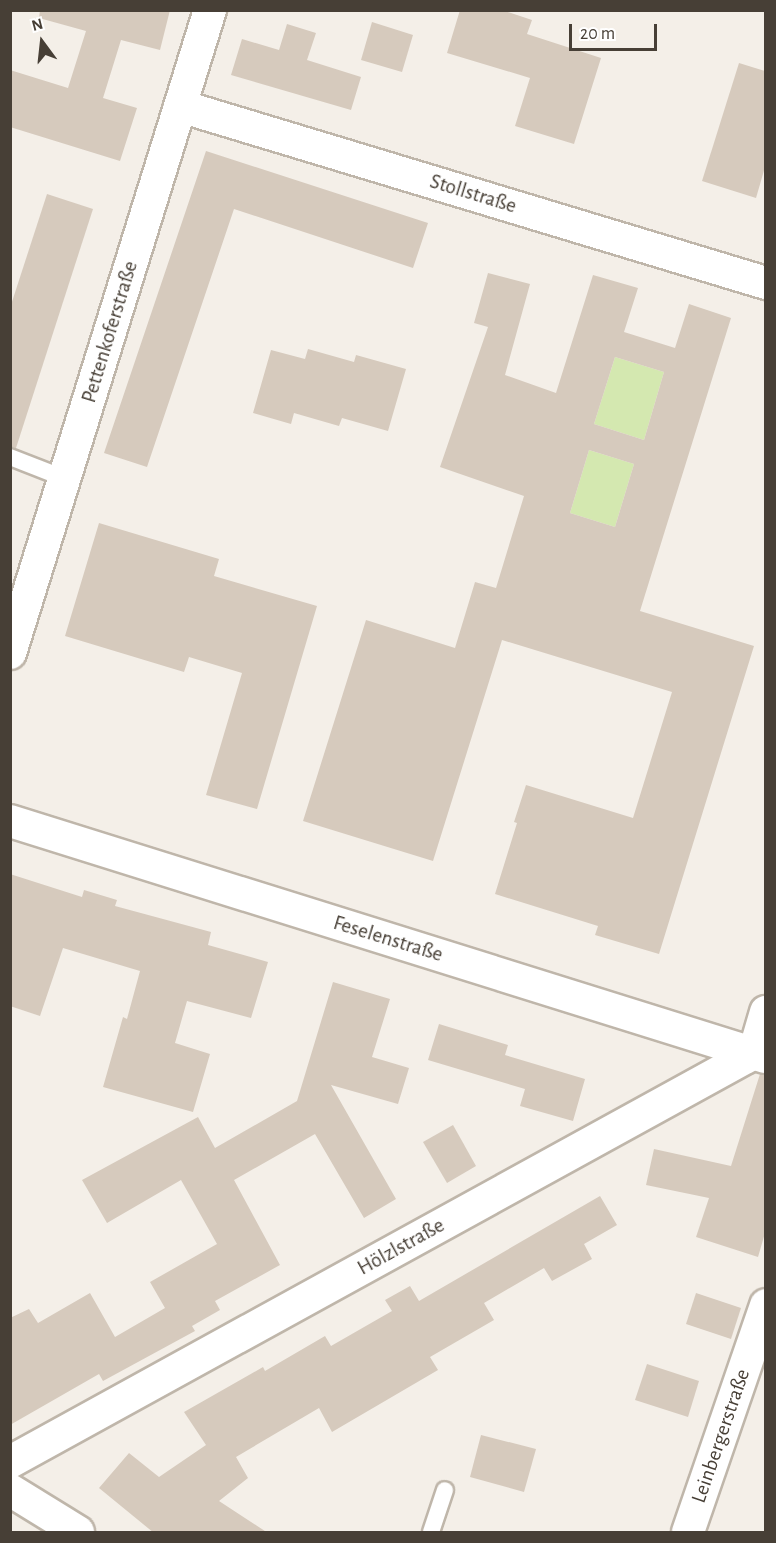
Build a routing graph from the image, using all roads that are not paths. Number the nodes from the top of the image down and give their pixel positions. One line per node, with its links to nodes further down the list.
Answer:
1 (210, 10): 2 (street, Pettenkoferstraße)
2 (180, 106): 3 (street, Stollstraße); 5 (street, Pettenkoferstraße)
3 (765, 283)
4 (10, 458): 5 (lane)
5 (64, 478): 6 (street, Pettenkoferstraße)
6 (10, 653)
7 (10, 821): 9 (street, Feselenstraße)
8 (765, 1012): 9 (street)
9 (760, 1055): 11 (street, Hölzlstraße)
10 (765, 1305): 16 (street, Leinbergerstraße)
11 (10, 1462)
12 (10, 1490): 14 (street)
13 (445, 1490): 15 (lane)
14 (78, 1533)
15 (431, 1533)
16 (688, 1533)

